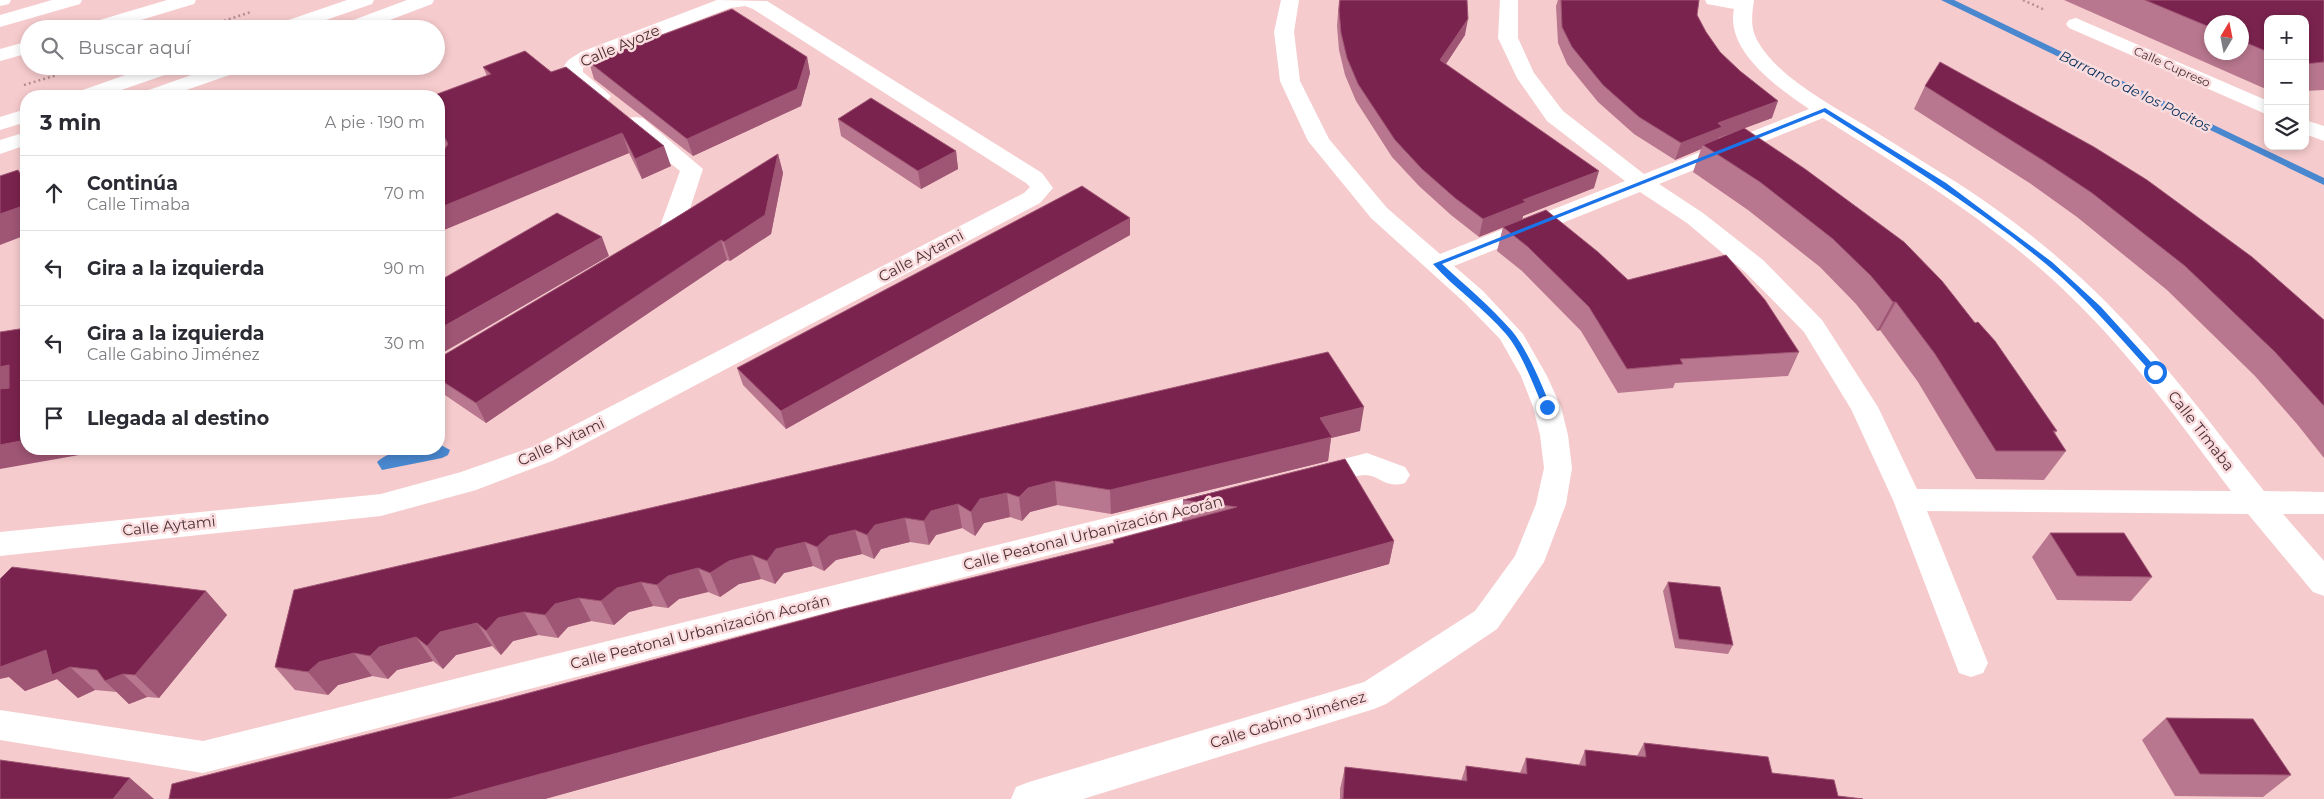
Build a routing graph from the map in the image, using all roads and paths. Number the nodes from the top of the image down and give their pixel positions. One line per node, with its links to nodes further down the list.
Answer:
1 (73, 0): 14 (main road)
2 (187, 0): 10 (main road)
3 (365, 0): 12 (main road)
4 (424, 0): 13 (main road)
5 (1290, 0): 35 (main road, Calle Gabino Jiménez)
6 (1509, 0): 32 (main road)
7 (1714, 0): 8 (main road)
8 (1744, 2): 25 (main road, Calle Timaba)
9 (252, 12): 11 (path)
10 (120, 20)
11 (228, 20)
12 (308, 20)
13 (371, 20)
14 (0, 21)
15 (2076, 24): 24 (main road, Calle Cupreso)
16 (20, 49): 17 (main road)
17 (0, 55)
18 (55, 75): 21 (path)
19 (146, 75): 22 (main road)
20 (211, 75): 23 (main road)
21 (19, 86)
22 (102, 90)
23 (167, 90)
24 (2264, 107)
25 (1825, 110): 32 (main road); 40 (main road, Calle Timaba)
26 (20, 117): 27 (main road)
27 (0, 124)
28 (2309, 128): 29 (main road)
29 (2324, 134)
30 (20, 140): 31 (main road)
31 (0, 147)
32 (1642, 183): 35 (main road); 39 (main road)
33 (1042, 188): 34 (main road, Calle Ayoze); 42 (main road, Calle Aytami)
34 (636, 253)
35 (1437, 264): 46 (main road, Calle Gabino Jiménez)
36 (1395, 475): 37 (main road)
37 (1290, 483)
38 (1242, 495): 45 (main road, Calle Peatonal Urbanización Acorán)
39 (1908, 500): 40 (main road); 44 (main road)
40 (2255, 502): 41 (main road); 43 (main road, Calle Timaba)
41 (2324, 503)
42 (0, 544)
43 (2324, 584)
44 (1971, 663)
45 (0, 725)
46 (1029, 799)

